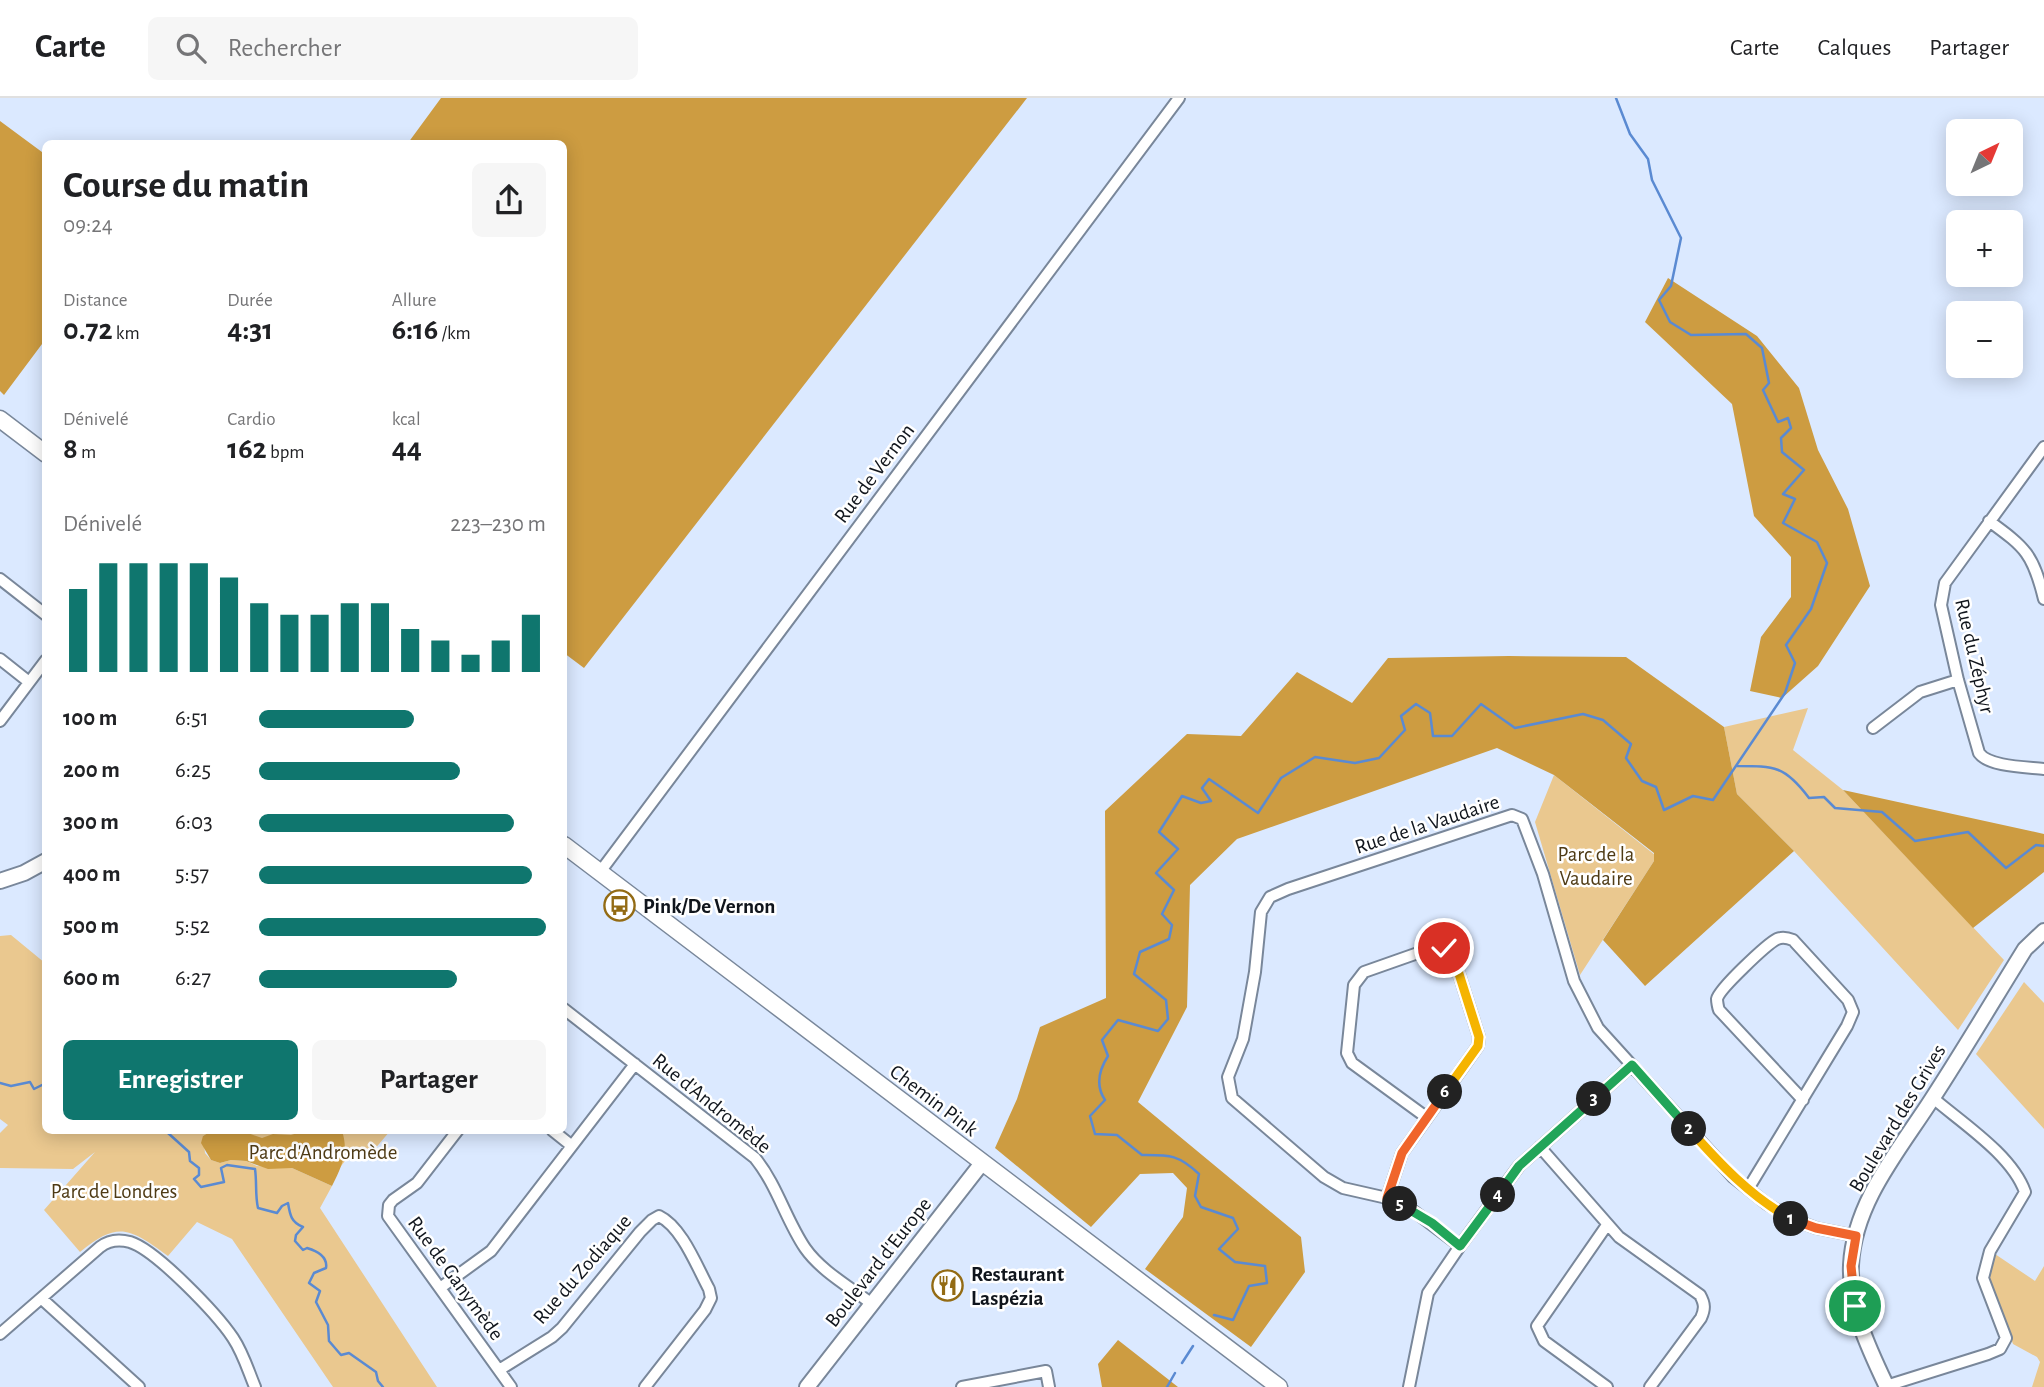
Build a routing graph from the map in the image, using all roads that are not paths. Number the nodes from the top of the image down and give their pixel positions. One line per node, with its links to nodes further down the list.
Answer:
1 (1179, 98): 18 (street, Rue de Vernon)
2 (0, 419): 4 (main road)
3 (2044, 447): 5 (street, Rue du Zéphyr)
4 (42, 451)
5 (1989, 521): 7 (street); 11 (street, Rue du Zéphyr)
6 (0, 579): 8 (street)
7 (2044, 599)
8 (42, 612)
9 (0, 659): 12 (street)
10 (42, 665): 12 (street)
11 (1958, 680): 14 (street); 15 (street, Rue du Zéphyr)
12 (29, 682): 13 (street)
13 (0, 721)
14 (1873, 728)
15 (2044, 769)
16 (567, 847): 18 (main road, Chemin Pink)
17 (42, 867): 19 (street)
18 (600, 872): 31 (main road, Chemin Pink)
19 (0, 881)
20 (2044, 931): 24 (street, Boulevard des Grives)
21 (567, 1011): 22 (street, Rue d'Andromède)
22 (635, 1064): 29 (street); 39 (street, Rue d'Andromède)
23 (1632, 1065): 30 (street); 32 (street, Rue de la Vaudaire); 33 (street, Rue de la Vaudaire)
24 (1933, 1098): 35 (street, Boulevard des Grives); 53 (street)
25 (1803, 1100): 25 (street); 32 (street)
26 (1426, 1117): 26 (street); 33 (street)
27 (455, 1134): 37 (street, Rue de Ganymède)
28 (557, 1134): 29 (street)
29 (572, 1146): 37 (street)
30 (1540, 1147): 34 (street); 36 (street)
31 (982, 1163): 39 (street, Boulevard d'Europe); 49 (main road, Chemin Pink)
32 (1748, 1189): 35 (street, Rue de la Vaudaire)
33 (1387, 1198): 36 (street, Rue de la Vaudaire)
34 (1607, 1225): 51 (street); 52 (street)
35 (1856, 1236): 53 (street, Boulevard des Grives)
36 (1460, 1246): 50 (street)
37 (440, 1287): 41 (street, Rue de Ganymède)
38 (42, 1299): 40 (street); 42 (street); 43 (street)
39 (872, 1304): 46 (street, Boulevard d'Europe)
40 (0, 1334)
41 (499, 1370): 44 (street, Rue de Ganymède); 45 (street, Rue du Zodiaque)
42 (139, 1387)
43 (255, 1387)
44 (511, 1387)
45 (645, 1387)
46 (807, 1387)
47 (962, 1387): 48 (street)
48 (1049, 1387)
49 (1279, 1387)
50 (1409, 1387)
51 (1607, 1387)
52 (1650, 1387)
53 (1887, 1387)

